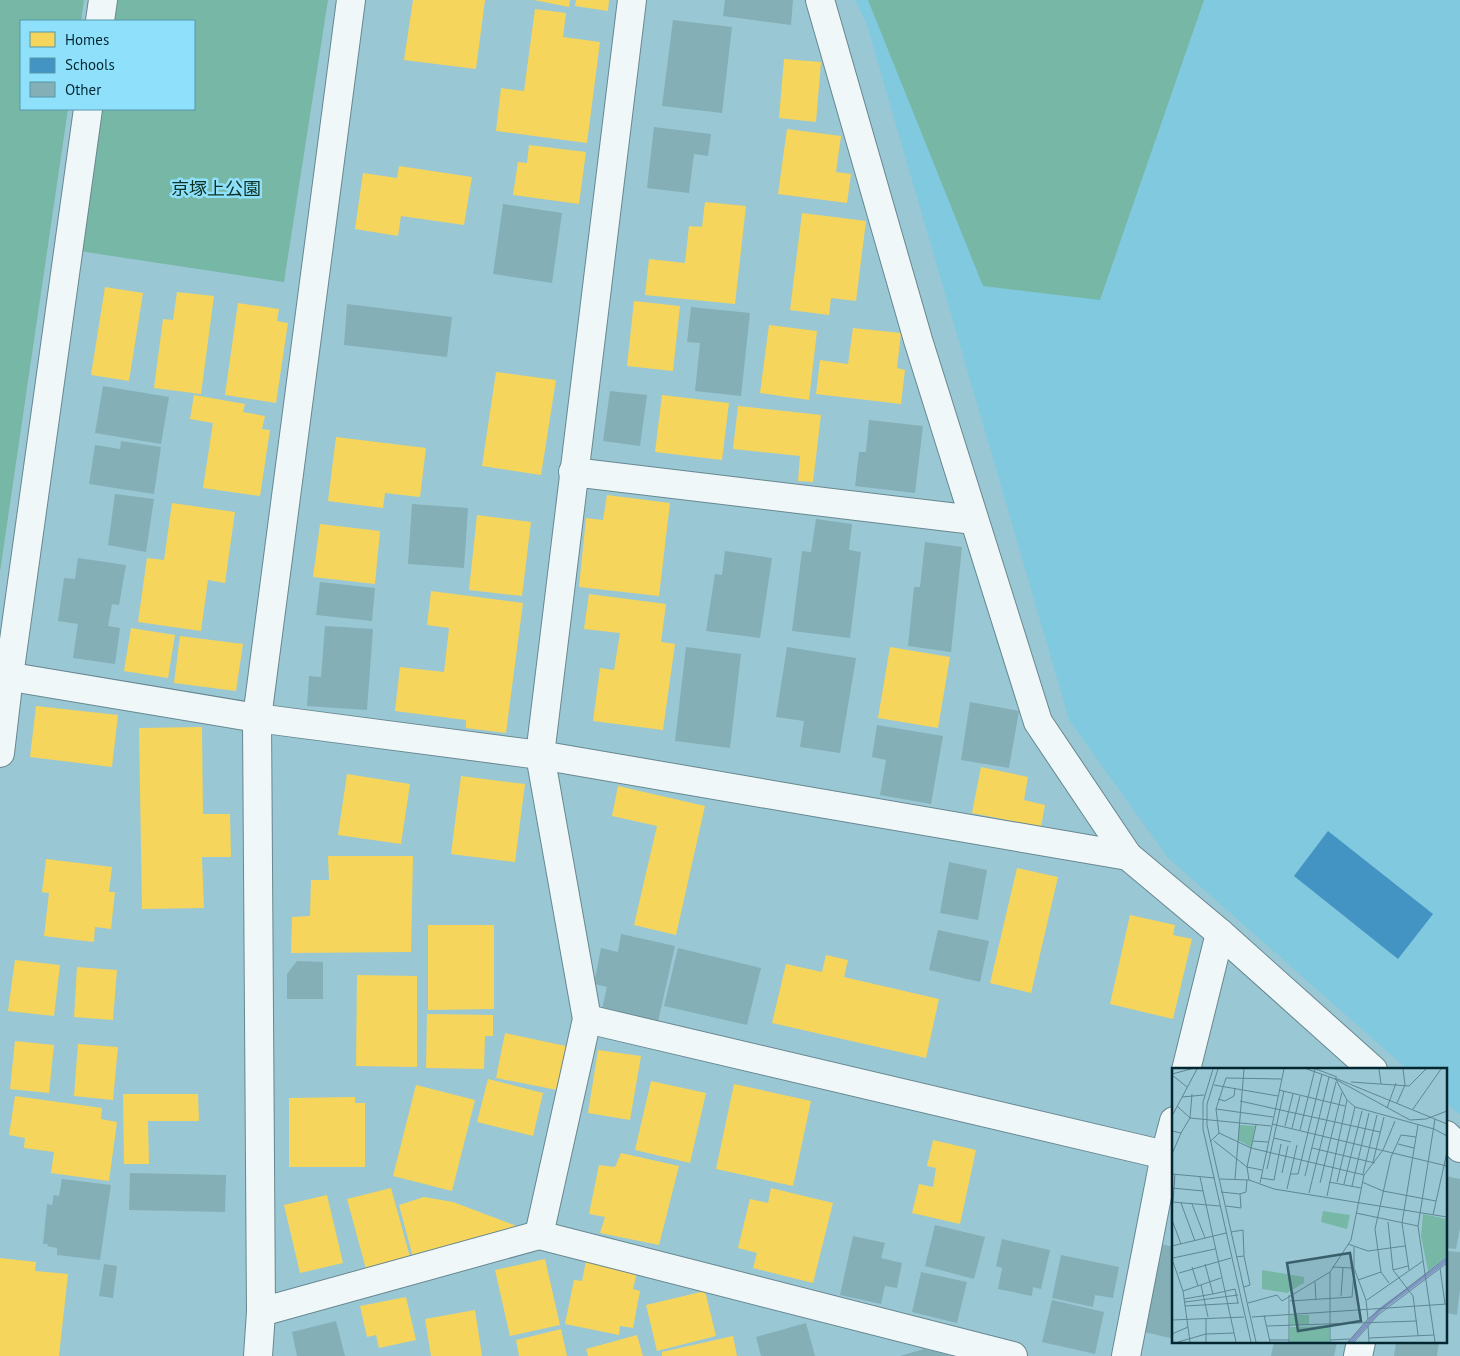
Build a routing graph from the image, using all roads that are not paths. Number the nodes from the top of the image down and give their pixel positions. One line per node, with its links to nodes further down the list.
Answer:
1 (103, 0): 5 (street)
2 (351, 0): 10 (street)
3 (632, 0): 7 (street)
4 (820, 0): 8 (street)
5 (100, 20)
6 (88, 110): 9 (street)
7 (573, 472): 8 (street); 12 (street)
8 (974, 520): 13 (street)
9 (4, 675): 10 (street); 11 (street)
10 (257, 718): 12 (street); 23 (street)
11 (0, 753)
12 (540, 755): 13 (street); 15 (street)
13 (1128, 856): 14 (street)
14 (1220, 933): 16 (street); 17 (street)
15 (587, 1019): 21 (street); 22 (street)
16 (1186, 1068)
17 (1371, 1068)
18 (1172, 1129): 21 (street)
19 (1448, 1137): 20 (street)
20 (1460, 1148)
21 (1165, 1155): 26 (street)
22 (539, 1235): 23 (street); 25 (street)
23 (261, 1312): 24 (street)
24 (258, 1356)
25 (1013, 1356)
26 (1126, 1356)

